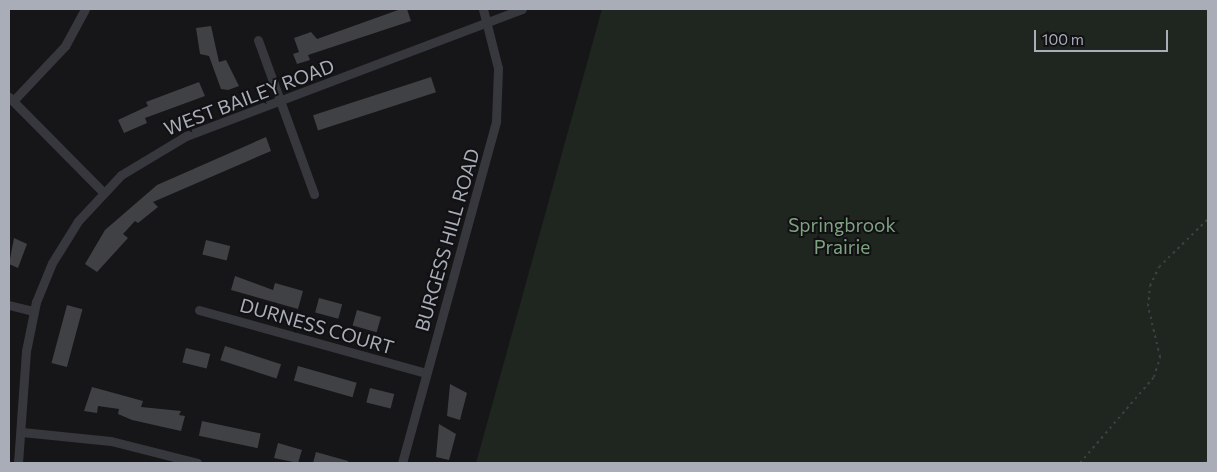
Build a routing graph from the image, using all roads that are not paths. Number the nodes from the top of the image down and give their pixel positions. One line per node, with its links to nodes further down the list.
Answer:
1 (85, 9): 6 (street)
2 (484, 9): 4 (street, BURGESS HILL ROAD)
3 (522, 9): 4 (street, WEST BAILEY ROAD)
4 (489, 23): 7 (street, WEST BAILEY ROAD); 13 (street, BURGESS HILL ROAD)
5 (258, 40): 7 (street)
6 (11, 99): 8 (street)
7 (281, 101): 8 (street, WEST BAILEY ROAD); 9 (street)
8 (103, 192): 12 (street, WEST BAILEY ROAD)
9 (314, 194)
10 (9, 305): 12 (street)
11 (199, 310): 13 (street, DURNESS COURT)
12 (33, 311): 14 (street, WEST BAILEY ROAD)
13 (426, 374): 17 (street, BURGESS HILL ROAD)
14 (22, 432): 15 (street, WEST BAILEY ROAD); 16 (street)
15 (18, 463)
16 (197, 463)
17 (402, 463)

